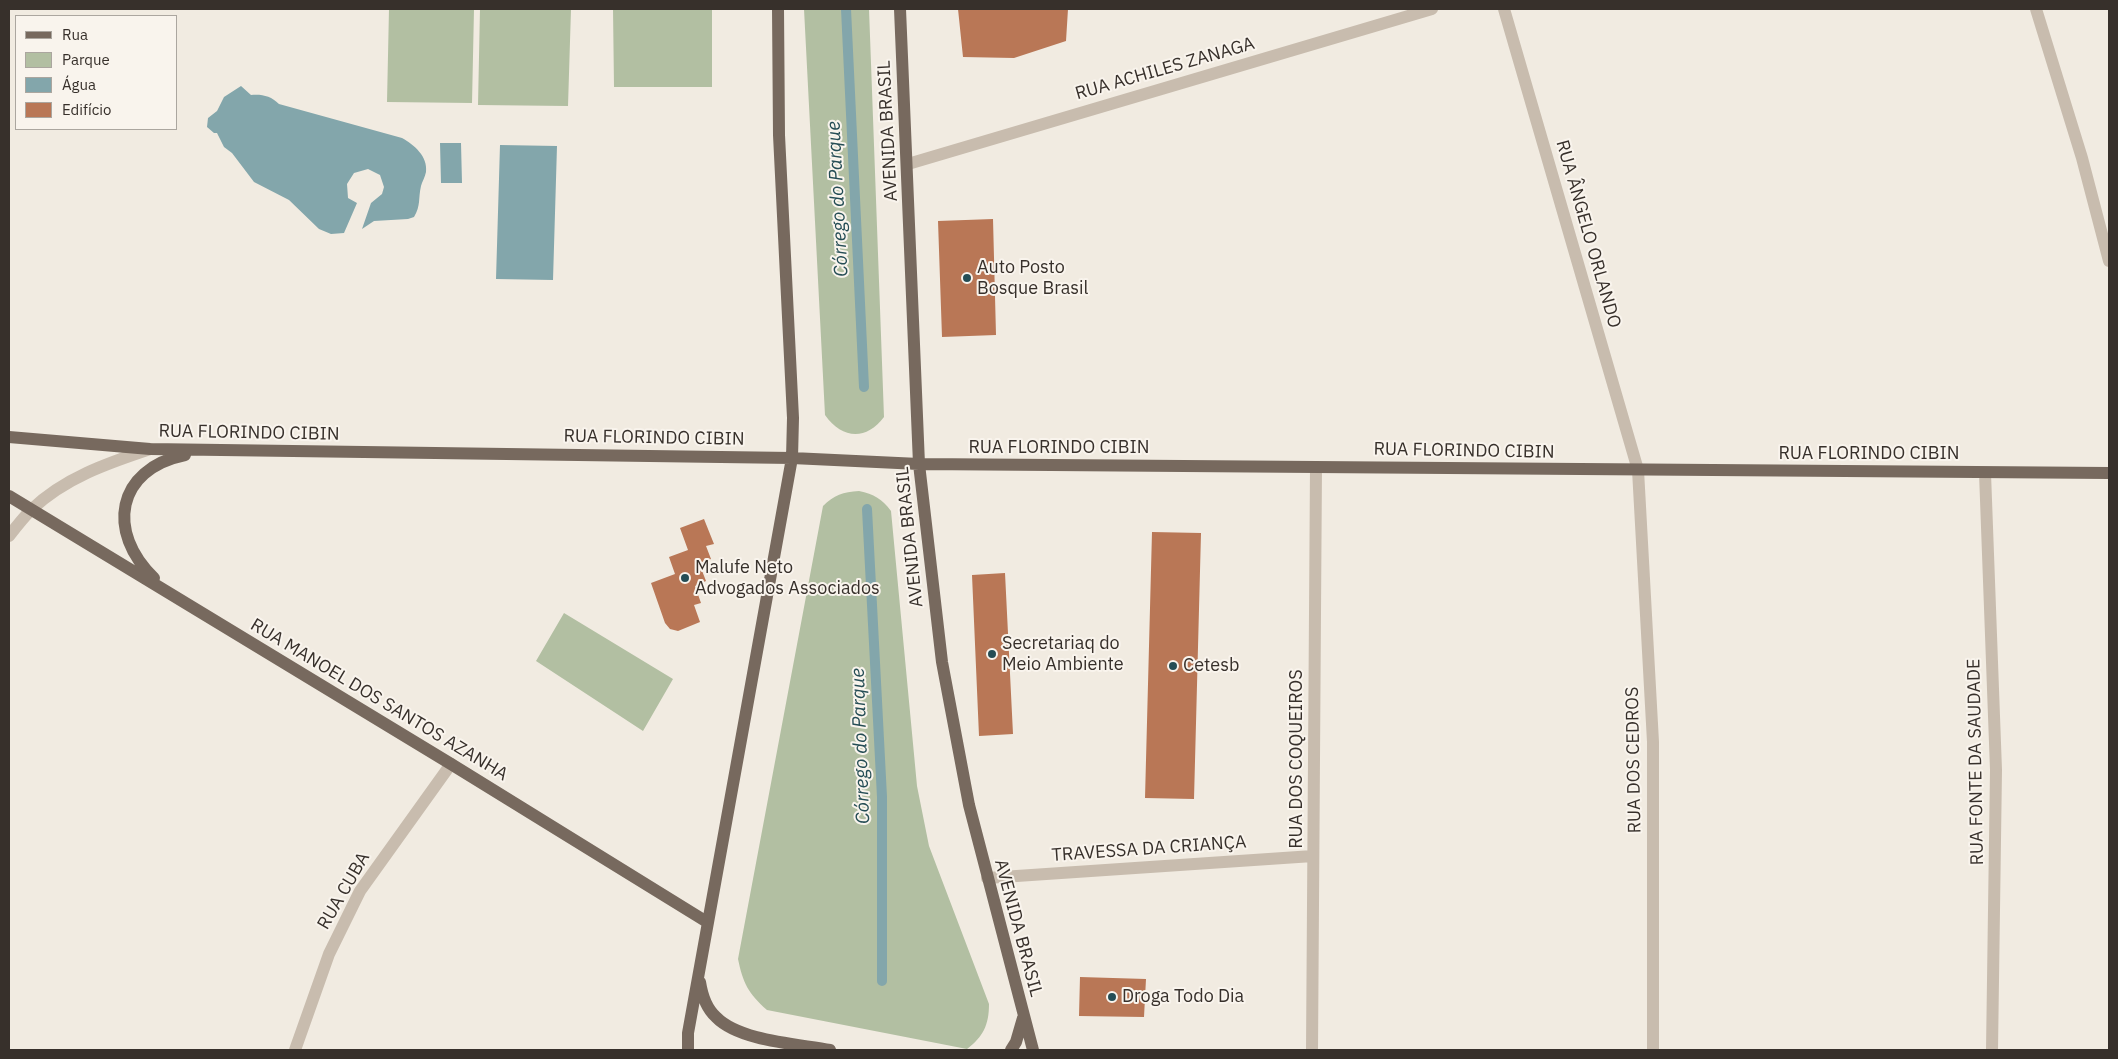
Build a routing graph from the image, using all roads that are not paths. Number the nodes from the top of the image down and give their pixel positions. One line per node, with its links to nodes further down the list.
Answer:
1 (778, 9): 11 (main road)
2 (900, 9): 6 (main road, AVENIDA BRASIL)
3 (1432, 9): 6 (street, RUA ACHILES ZANAGA)
4 (1504, 9): 14 (street, RUA ÂNGELO ORLANDO)
5 (2036, 9): 7 (street)
6 (908, 164): 12 (main road, AVENIDA BRASIL)
7 (2109, 261)
8 (9, 436): 9 (main road, RUA FLORINDO CIBIN)
9 (150, 449): 10 (main road, RUA FLORINDO CIBIN); 18 (street)
10 (212, 449): 11 (main road, RUA FLORINDO CIBIN); 20 (main road)
11 (792, 458): 12 (main road, RUA FLORINDO CIBIN); 24 (main road)
12 (920, 464): 13 (main road, RUA FLORINDO CIBIN); 23 (main road, AVENIDA BRASIL)
13 (1316, 467): 14 (main road, RUA FLORINDO CIBIN); 22 (street, RUA DOS COQUEIROS)
14 (1638, 470): 15 (main road, RUA FLORINDO CIBIN); 33 (street, RUA DOS CEDROS)
15 (1985, 473): 16 (main road, RUA FLORINDO CIBIN); 34 (street, RUA FONTE DA SAUDADE)
16 (2109, 473)
17 (9, 496): 18 (main road)
18 (32, 509): 19 (street); 20 (main road, RUA MANOEL DOS SANTOS AZANHA)
19 (9, 536)
20 (170, 593): 21 (main road, RUA MANOEL DOS SANTOS AZANHA)
21 (451, 764): 24 (main road, RUA MANOEL DOS SANTOS AZANHA); 27 (street, RUA CUBA)
22 (1313, 856): 23 (street, TRAVESSA DA CRIANÇA); 32 (street, RUA DOS COQUEIROS)
23 (987, 878): 26 (main road, AVENIDA BRASIL)
24 (707, 922): 25 (main road)
25 (698, 972): 28 (main road); 29 (main road)
26 (1023, 1018): 30 (main road); 31 (main road, AVENIDA BRASIL)
27 (295, 1050)
28 (688, 1050)
29 (830, 1050)
30 (1011, 1050)
31 (1032, 1050)
32 (1312, 1050)
33 (1653, 1050)
34 (1992, 1050)

